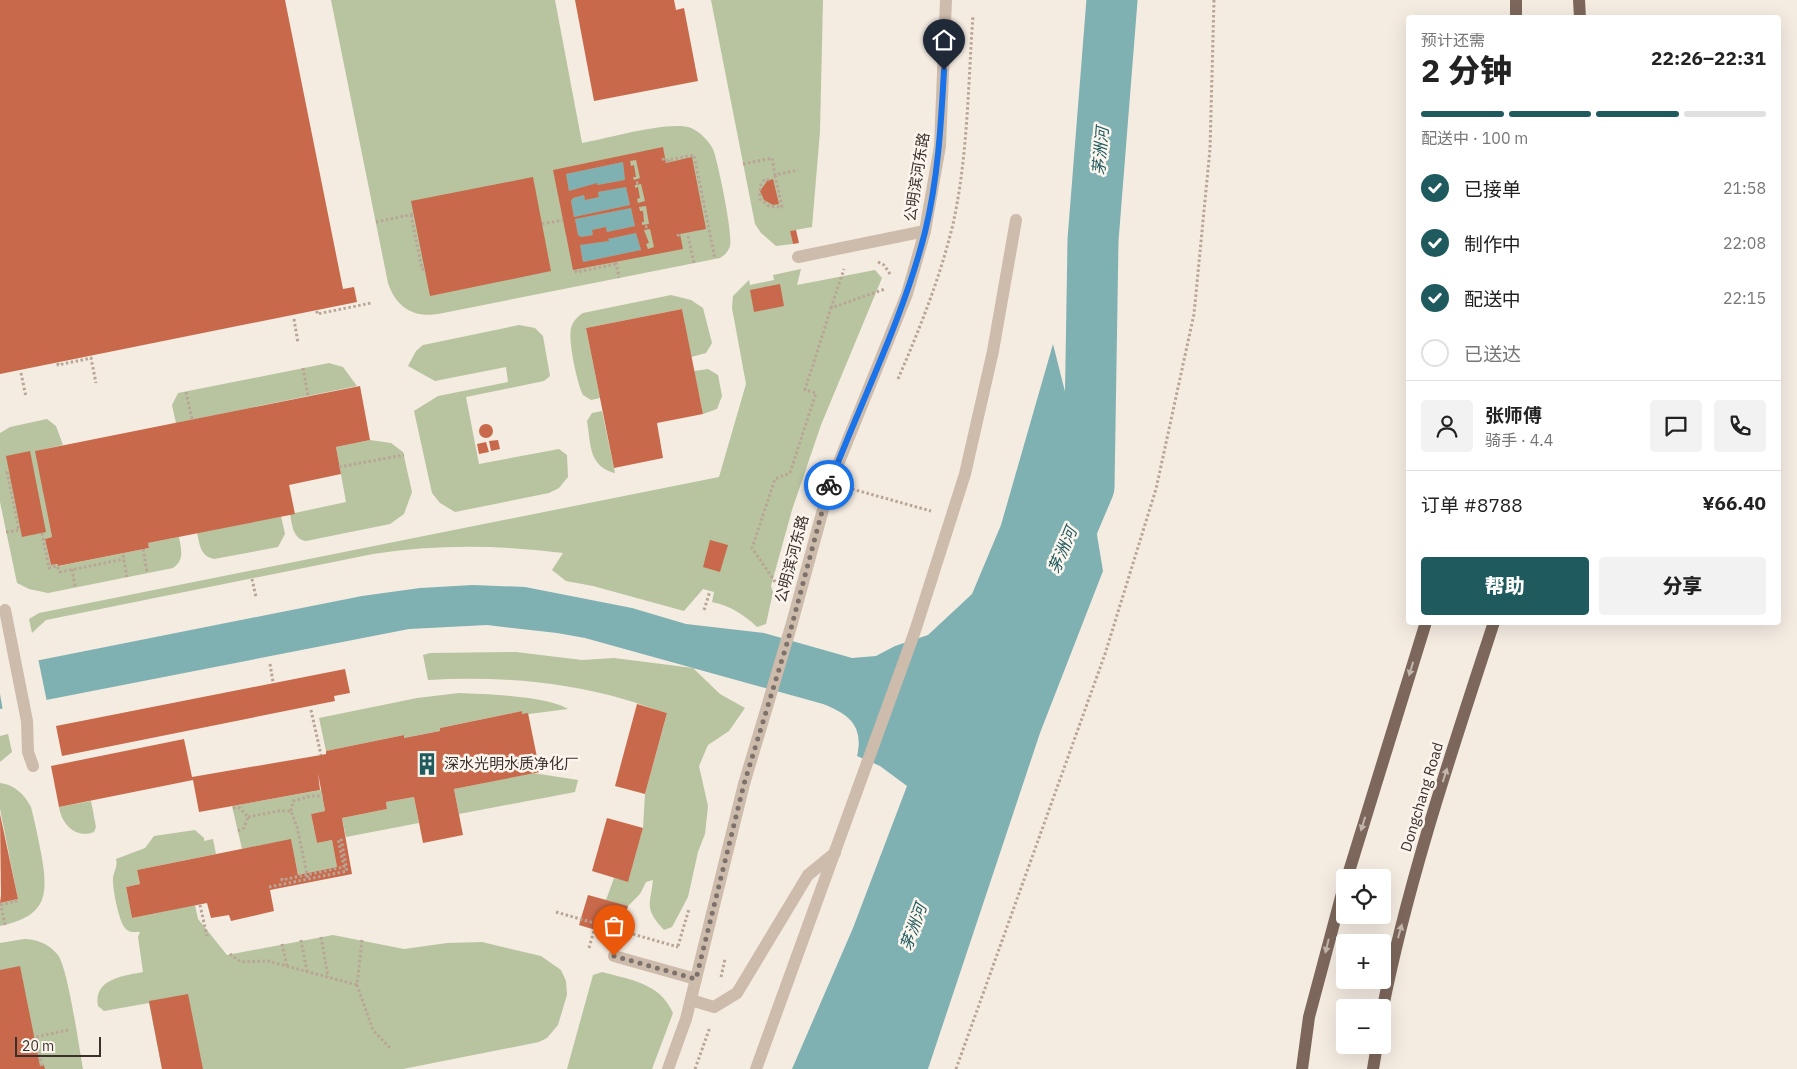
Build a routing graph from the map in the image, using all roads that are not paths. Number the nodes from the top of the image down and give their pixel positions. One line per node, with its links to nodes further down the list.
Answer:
1 (946, 0): 7 (street, 公明滨河东路)
2 (1516, 0): 4 (main road)
3 (1579, 0): 5 (main road)
4 (1516, 15)
5 (1580, 15)
6 (1016, 220): 13 (street)
7 (925, 231): 8 (street); 17 (street, 公明滨河东路)
8 (798, 257)
9 (5, 610): 12 (street)
10 (1425, 625): 14 (main road, one-way to 14)
11 (1493, 625): 18 (main road, Dongchang Road, one-way to 11)
12 (33, 766)
13 (835, 853): 19 (street); 22 (street)
14 (1349, 869)
15 (1336, 916): 23 (main road, one-way to 23)
16 (614, 956): 17 (street)
17 (696, 979): 19 (street, 公明滨河东路)
18 (1385, 999)
19 (691, 1000): 21 (street, 公明滨河东路)
20 (1376, 1054): 24 (main road)
21 (668, 1069)
22 (756, 1069)
23 (1302, 1069)
24 (1374, 1069)

